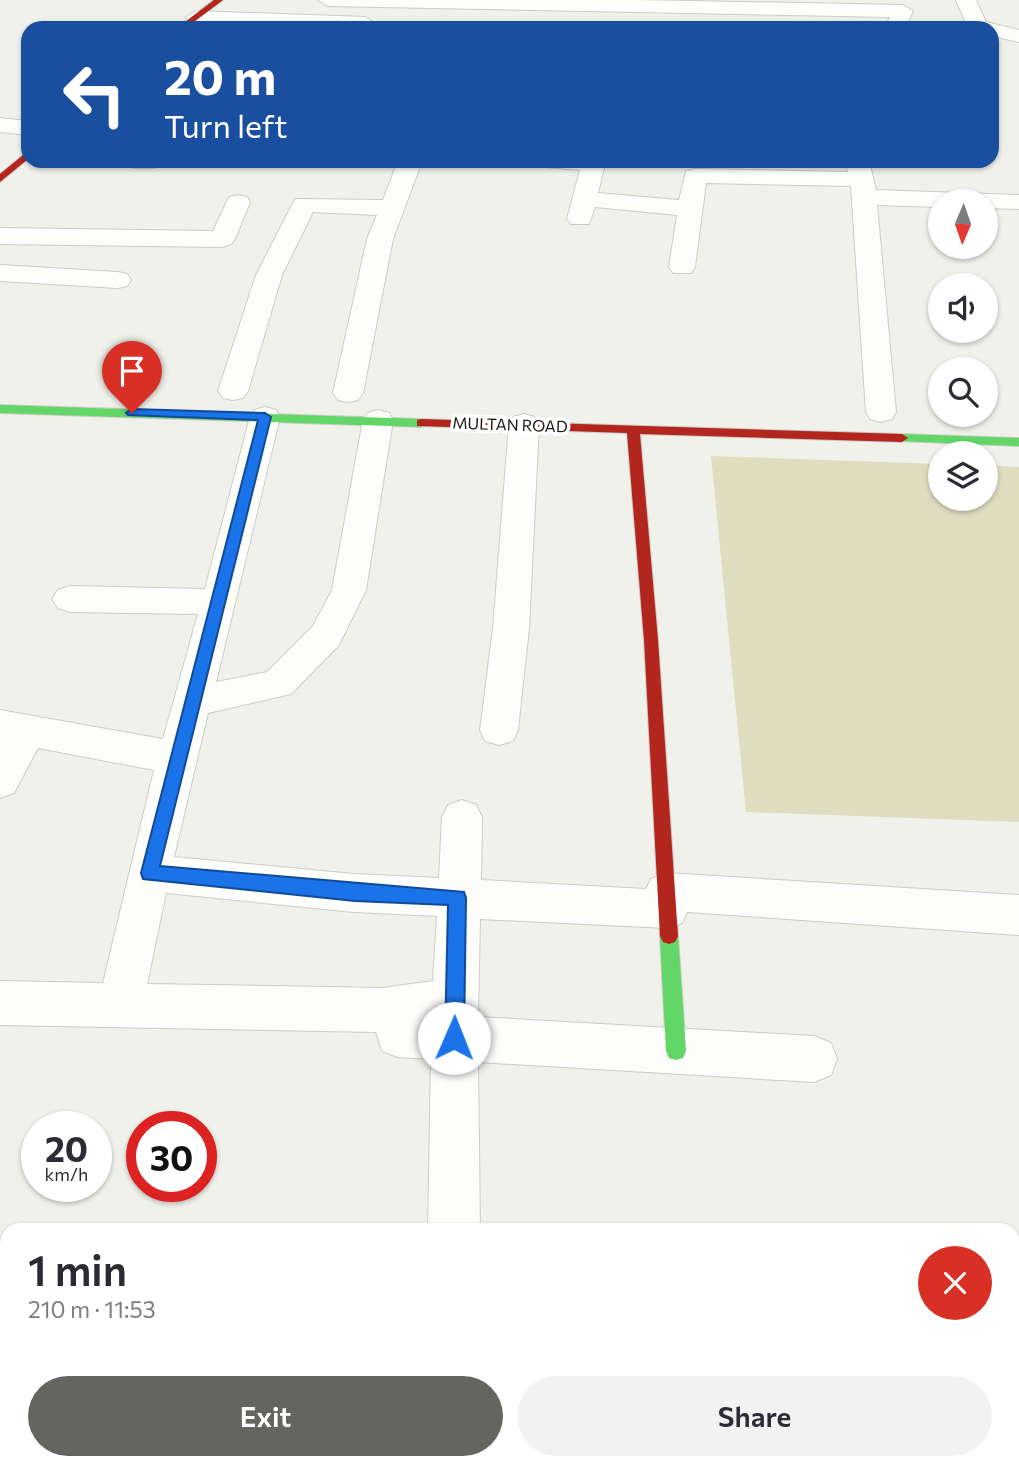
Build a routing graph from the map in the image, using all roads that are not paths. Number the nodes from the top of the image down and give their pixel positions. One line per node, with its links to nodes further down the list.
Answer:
1 (219, 0): 9 (main road)
2 (328, 0): 3 (street)
3 (390, 0): 5 (street)
4 (965, 0): 13 (street)
5 (466, 1): 6 (street); 10 (street)
6 (598, 3): 7 (street); 11 (street)
7 (678, 3): 8 (street)
8 (832, 4): 12 (street)
9 (189, 21)
10 (440, 21)
11 (590, 21)
12 (898, 21)
13 (975, 21)
14 (999, 32): 15 (street)
15 (1019, 36)
16 (0, 125): 17 (street)
17 (21, 127)
18 (21, 161): 21 (main road)
19 (407, 168): 25 (street)
20 (592, 168): 26 (street)
21 (0, 179)
22 (861, 179): 24 (street); 26 (street); 34 (street)
23 (238, 202): 27 (street)
24 (1019, 202)
25 (393, 208): 31 (street); 32 (street)
26 (691, 209): 28 (street)
27 (0, 236)
28 (682, 267)
29 (0, 273): 30 (street)
30 (118, 280)
31 (241, 397): 32 (main road, MULTAN ROAD); 33 (main road, MULTAN ROAD); 39 (street)
32 (355, 400): 35 (main road, MULTAN ROAD); 40 (street)
33 (0, 409)
34 (880, 412)
35 (524, 424): 36 (main road, MULTAN ROAD); 42 (street)
36 (633, 428): 37 (main road, MULTAN ROAD); 48 (main road)
37 (1019, 442)
38 (70, 599): 39 (street)
39 (219, 602): 40 (street)
40 (192, 702): 43 (street)
41 (14, 728): 43 (street); 44 (street)
42 (499, 730)
43 (177, 758): 46 (street)
44 (0, 781)
45 (462, 817): 47 (street)
46 (150, 873): 47 (street); 51 (street)
47 (457, 898): 48 (street); 52 (street)
48 (666, 900): 49 (street); 54 (main road)
49 (1019, 915)
50 (0, 1003): 51 (street)
51 (120, 1006): 52 (street)
52 (454, 1018): 53 (street); 54 (street); 56 (street)
53 (398, 1035)
54 (676, 1051): 55 (street)
55 (814, 1059)
56 (454, 1223)

